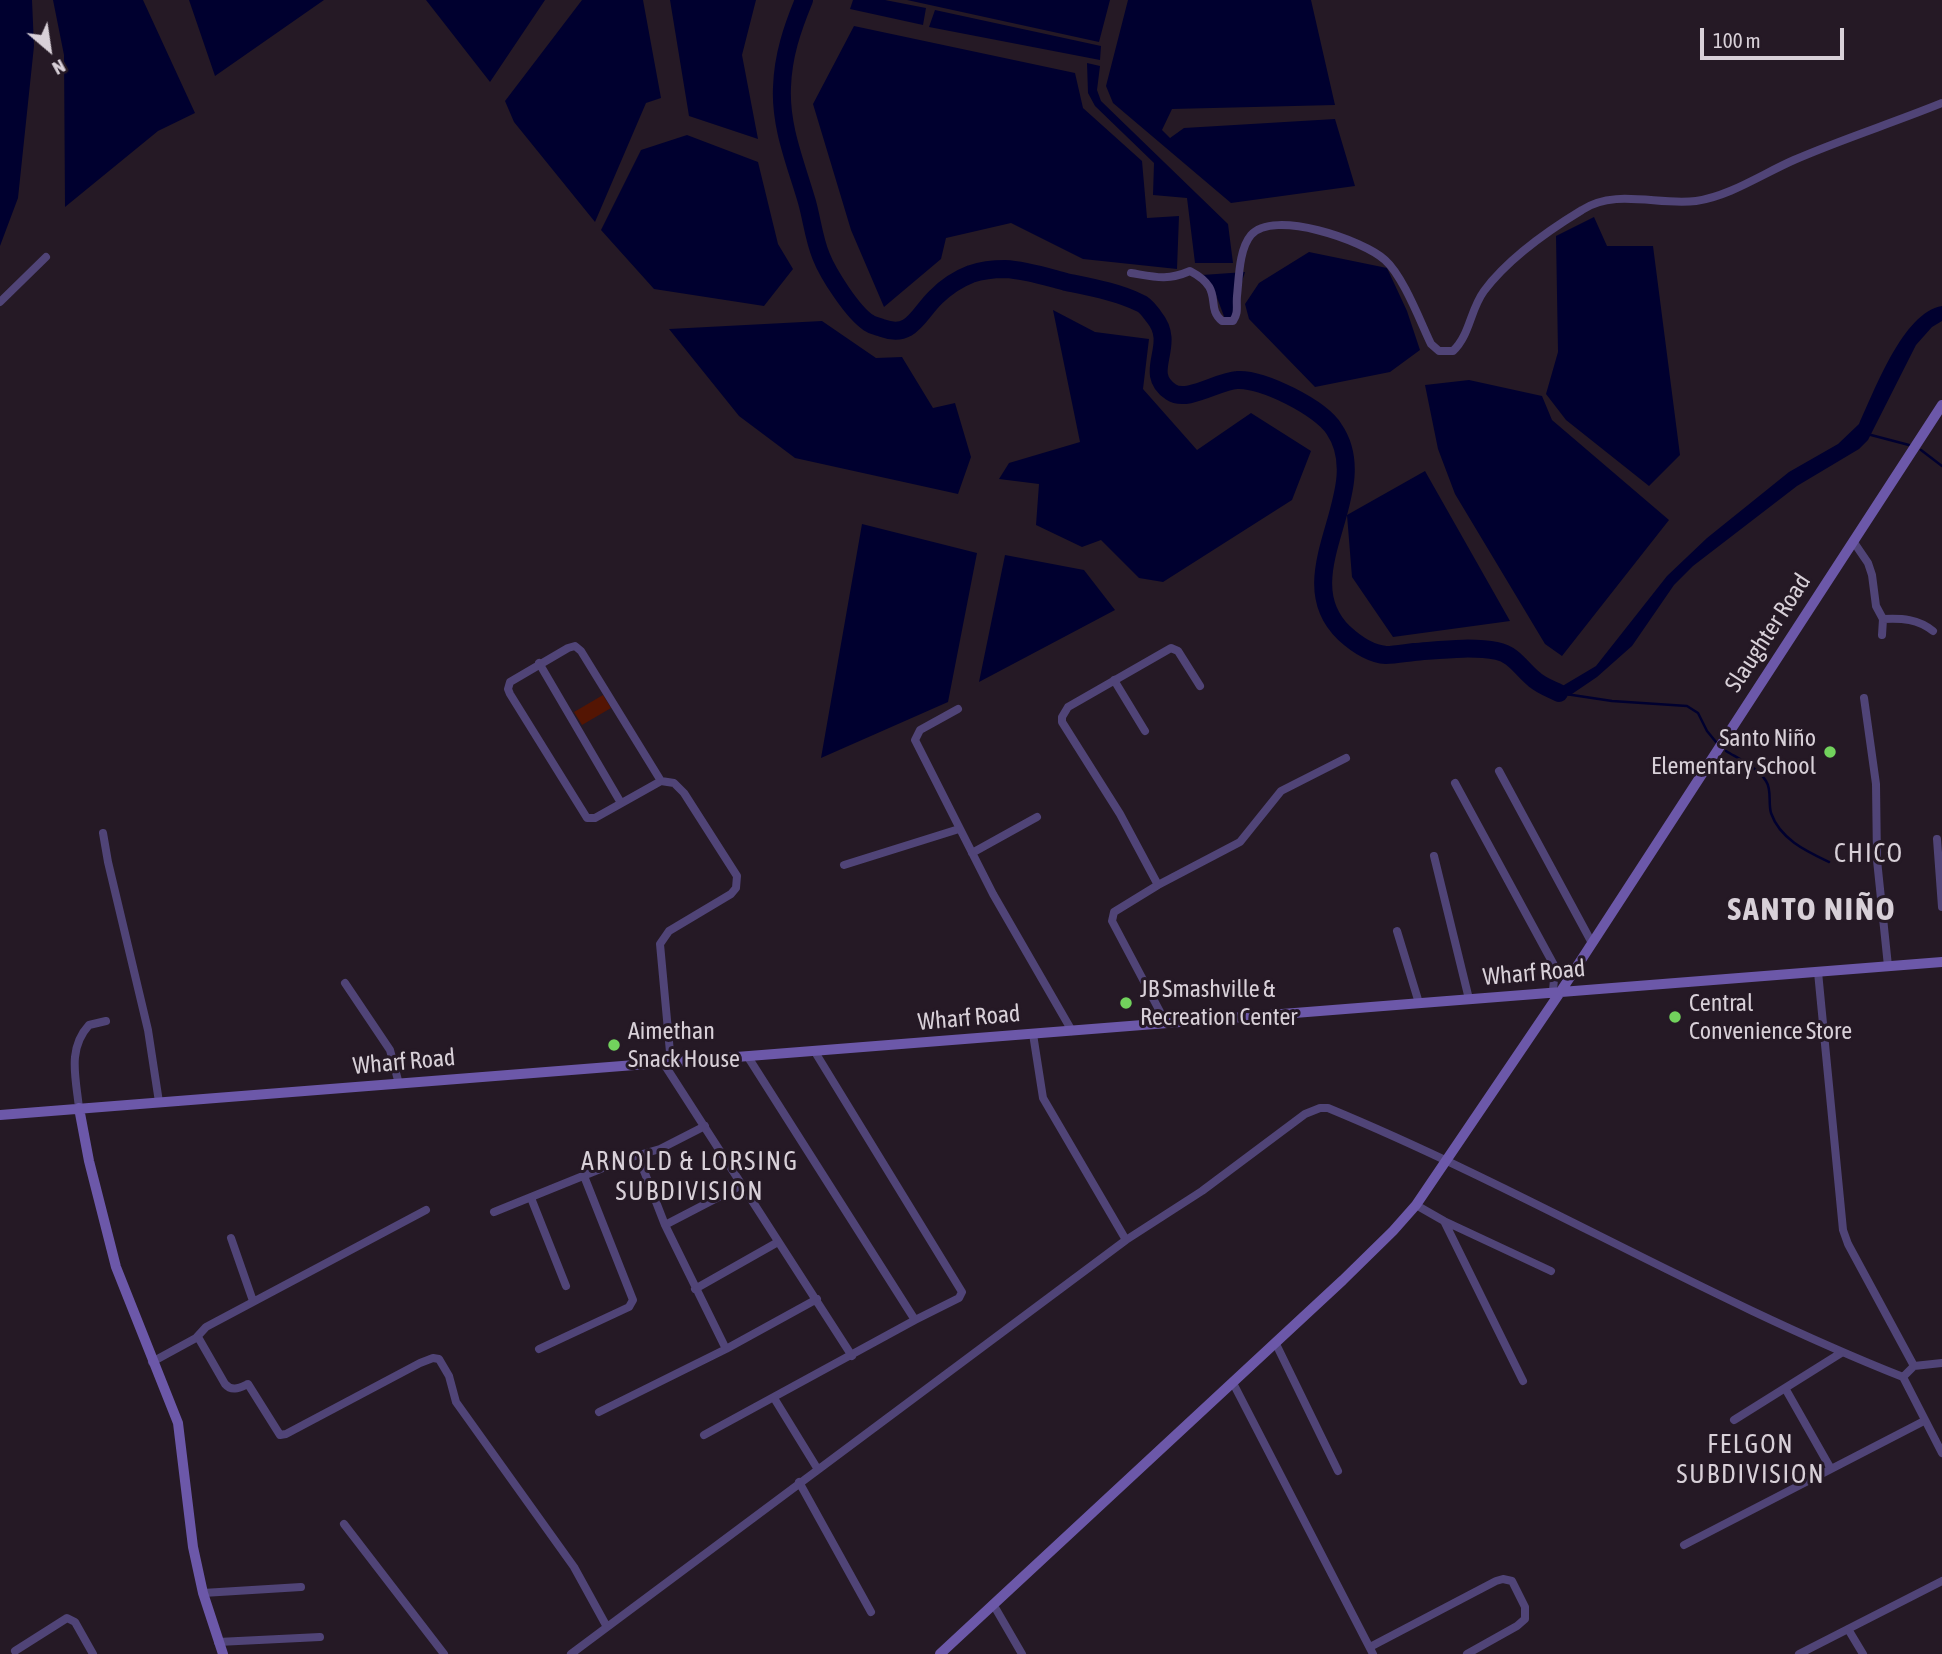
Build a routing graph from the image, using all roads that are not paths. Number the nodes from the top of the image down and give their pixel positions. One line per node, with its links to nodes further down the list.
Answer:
1 (1942, 103): 3 (street)
2 (46, 257): 4 (street)
3 (1131, 273)
4 (0, 302)
5 (1942, 405): 6 (street, Slaughter Road)
6 (1853, 541): 7 (street); 32 (street, Slaughter Road)
7 (1884, 619): 8 (street); 9 (street)
8 (1933, 631)
9 (1882, 635)
10 (540, 663): 18 (street); 20 (street); 20 (street)
11 (1114, 680): 12 (street); 15 (street); 29 (street)
12 (1200, 686)
13 (1864, 698): 34 (street)
14 (958, 709): 22 (street)
15 (1145, 731)
16 (1346, 758): 29 (street)
17 (1499, 771): 32 (street)
18 (661, 781): 20 (street); 46 (street)
19 (1455, 783): 37 (street)
20 (621, 803)
21 (1037, 817): 25 (street)
22 (959, 829): 25 (street); 27 (street)
23 (103, 833): 48 (street)
24 (1937, 839): 28 (street)
25 (972, 853): 42 (street)
26 (1434, 856): 38 (street)
27 (844, 865)
28 (1940, 867): 30 (street)
29 (1158, 885): 41 (street)
30 (1942, 907)
31 (1397, 931): 39 (street)
32 (1592, 943): 37 (street, Slaughter Road)
33 (1942, 962): 34 (street, Wharf Road)
34 (1888, 966): 35 (street, Wharf Road)
35 (1818, 972): 37 (street, Wharf Road); 79 (street)
36 (345, 983): 47 (street)
37 (1557, 991): 38 (street, Wharf Road); 53 (street, Slaughter Road)
38 (1469, 999): 39 (street, Wharf Road)
39 (1419, 1003): 41 (street, Wharf Road)
40 (106, 1021): 49 (street)
41 (1166, 1023): 42 (street, Wharf Road)
42 (1072, 1031): 43 (street, Wharf Road)
43 (1033, 1034): 44 (street, Wharf Road); 63 (street)
44 (815, 1052): 45 (street, Wharf Road); 70 (street)
45 (748, 1057): 46 (street, Wharf Road); 70 (street)
46 (668, 1063): 47 (street, Wharf Road); 51 (street)
47 (399, 1084): 48 (street, Wharf Road)
48 (159, 1102): 49 (street, Wharf Road)
49 (79, 1108): 50 (street, Wharf Road); 77 (street)
50 (0, 1115)
51 (705, 1126): 52 (street); 55 (street)
52 (649, 1153): 54 (street); 61 (street)
53 (1446, 1160): 57 (street, Slaughter Road); 63 (street); 75 (street)
54 (584, 1176): 56 (street); 73 (street)
55 (742, 1185): 61 (street); 64 (street)
56 (531, 1198): 59 (street); 66 (street)
57 (1416, 1205): 60 (street); 72 (street, Slaughter Road)
58 (426, 1210): 69 (street)
59 (495, 1212)
60 (1444, 1221): 65 (street); 81 (street)
61 (665, 1225): 67 (street)
62 (231, 1238): 69 (street)
63 (1126, 1240): 90 (street)
64 (778, 1242): 67 (street); 68 (street)
65 (1551, 1271)
66 (566, 1286)
67 (695, 1289): 74 (street)
68 (817, 1299): 74 (street); 76 (street)
69 (253, 1301): 71 (street)
70 (915, 1320): 76 (street)
71 (198, 1337): 77 (street); 101 (street)
72 (1276, 1343): 82 (street, Slaughter Road); 92 (street)
73 (539, 1349)
74 (726, 1349): 85 (street)
75 (1841, 1353): 80 (street); 83 (street)
76 (852, 1356): 84 (street)
77 (152, 1362): 98 (street)
78 (1942, 1363): 79 (street)
79 (1914, 1366): 80 (street)
80 (1903, 1377): 87 (street)
81 (1523, 1381)
82 (1233, 1382): 99 (street, Slaughter Road); 107 (street)
83 (1785, 1388): 86 (street); 91 (street)
84 (774, 1398): 88 (street); 90 (street)
85 (599, 1412)
86 (1734, 1420)
87 (1924, 1421): 89 (street); 91 (street)
88 (704, 1435)
89 (1942, 1453)
90 (817, 1468): 93 (street)
91 (1831, 1469): 95 (street)
92 (1338, 1471)
93 (799, 1482): 100 (street); 101 (street)
94 (344, 1524): 110 (street)
95 (1684, 1545)
96 (1942, 1581): 102 (street)
97 (301, 1587): 98 (street)
98 (203, 1592): 104 (street)
99 (993, 1604): 112 (street, Slaughter Road); 113 (street)
100 (871, 1612)
101 (607, 1627): 111 (street)
102 (1848, 1629): 115 (street); 116 (street)
103 (320, 1637): 104 (street)
104 (218, 1642): 109 (street)
105 (1483, 1650): 107 (street); 114 (street)
106 (15, 1651): 108 (street)
107 (1372, 1651)
108 (93, 1654)
109 (223, 1654)
110 (444, 1654)
111 (570, 1654)
112 (940, 1654)
113 (1022, 1654)
114 (1466, 1654)
115 (1798, 1654)
116 (1863, 1654)

